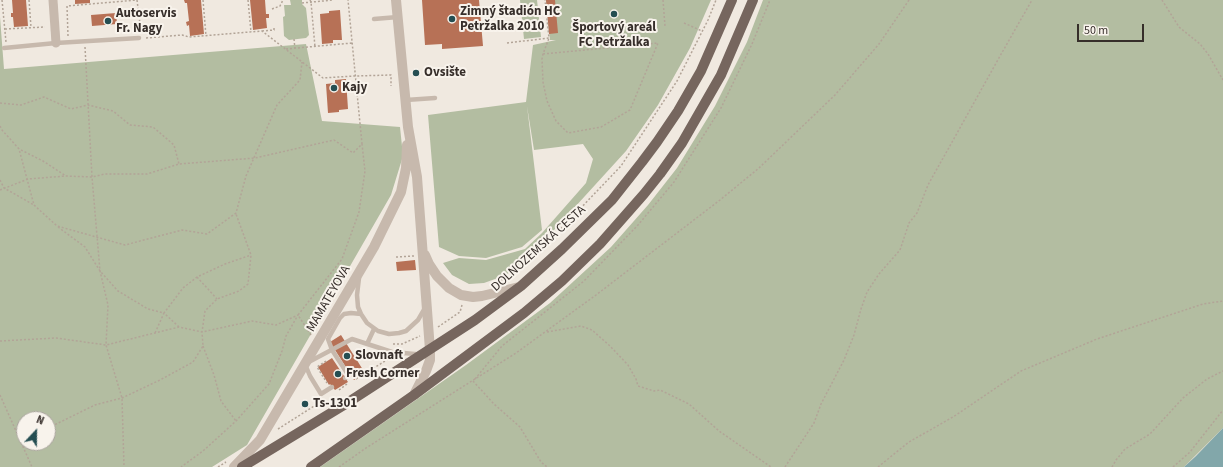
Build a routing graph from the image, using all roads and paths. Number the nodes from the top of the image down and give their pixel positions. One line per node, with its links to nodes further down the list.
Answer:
1 (2, 0): 31 (path)
2 (29, 0): 29 (path)
3 (53, 0): 27 (street)
4 (92, 0): 22 (path)
5 (137, 0): 22 (path); 35 (path)
6 (203, 0): 35 (path)
7 (248, 0): 34 (path)
8 (283, 0): 23 (path)
9 (332, 0): 20 (path)
10 (348, 0): 42 (path)
11 (396, 0): 24 (street, MAMATEYOVA)
12 (545, 0): 37 (path)
13 (662, 0): 28 (path)
14 (716, 0): 33 (path)
15 (732, 0): 81 (main road, DOLNOZEMSKÁ CESTA)
16 (753, 0): 108 (main road)
17 (909, 0): 91 (path)
18 (1032, 0): 124 (path)
19 (1162, 0): 51 (path)
20 (311, 1): 21 (path); 44 (path)
21 (302, 3)
22 (92, 4): 41 (path)
23 (272, 9)
24 (398, 17): 25 (lane); 54 (street, MAMATEYOVA)
25 (374, 20)
26 (684, 23): 33 (path)
27 (55, 26): 29 (path); 40 (street)
28 (665, 26)
29 (31, 27): 31 (path)
30 (274, 27): 32 (path)
31 (5, 28): 45 (path)
32 (262, 31): 34 (path); 46 (path)
33 (702, 31): 80 (path)
34 (251, 32): 35 (path)
35 (206, 36)
36 (139, 38): 39 (lane)
37 (549, 38): 43 (path); 48 (path)
38 (294, 39): 47 (path)
39 (85, 41): 41 (lane); 56 (path)
40 (56, 42): 41 (lane); 45 (lane)
41 (68, 42)
42 (352, 43): 44 (path); 50 (path)
43 (507, 43)
44 (315, 46): 47 (path)
45 (6, 48)
46 (286, 49): 47 (path); 49 (path)
47 (295, 49)
48 (543, 54): 48 (path)
49 (302, 62): 50 (path); 61 (path)
50 (355, 76): 52 (path); 59 (path)
51 (1223, 80)
52 (391, 86)
53 (434, 98): 54 (lane)
54 (406, 100): 58 (street, MAMATEYOVA)
55 (0, 103): 56 (path)
56 (88, 105): 62 (path); 64 (path)
57 (0, 126): 60 (path)
58 (408, 127): 73 (street, MAMATEYOVA); 77 (street, MAMATEYOVA)
59 (362, 144): 61 (path); 87 (path)
60 (19, 149): 63 (path); 65 (path)
61 (255, 158): 62 (path); 70 (path)
62 (179, 164): 64 (path)
63 (66, 176): 64 (path); 65 (path)
64 (92, 177): 72 (path)
65 (28, 179): 67 (path); 69 (path)
66 (0, 180): 67 (path)
67 (4, 188): 68 (path); 69 (path)
68 (0, 190)
69 (34, 205): 71 (path)
70 (236, 213): 72 (path); 74 (path)
71 (57, 226): 72 (path); 78 (path)
72 (98, 237): 78 (path)
73 (422, 244): 75 (street, MAMATEYOVA); 81 (street)
74 (251, 255): 79 (path); 82 (path)
75 (423, 256): 76 (path); 84 (street, MAMATEYOVA)
76 (396, 257)
77 (360, 270): 86 (lane); 94 (street, MAMATEYOVA)
78 (100, 271): 85 (path); 96 (path)
79 (197, 277): 82 (path); 85 (path)
80 (490, 284)
81 (521, 286): 99 (main road, DOLNOZEMSKÁ CESTA)
82 (217, 299): 90 (path)
83 (1223, 301): 125 (path)
84 (426, 306): 89 (lane); 99 (street, MAMATEYOVA)
85 (164, 313): 88 (path); 92 (path)
86 (361, 314): 89 (lane); 98 (lane)
87 (298, 315): 90 (path); 94 (path); 111 (path)
88 (179, 327): 90 (path); 92 (path)
89 (374, 329): 95 (lane)
90 (202, 332): 97 (path)
91 (546, 332): 105 (path); 123 (path)
92 (155, 333): 96 (path)
93 (0, 342): 96 (path)
94 (317, 344): 102 (street, MAMATEYOVA)
95 (367, 344): 98 (lane); 100 (lane)
96 (106, 345): 109 (path)
97 (203, 346): 109 (path); 111 (path)
98 (332, 350): 102 (lane); 104 (lane)
99 (430, 350): 100 (main road, DOLNOZEMSKÁ CESTA); 108 (street, MAMATEYOVA)
100 (421, 356): 119 (main road, DOLNOZEMSKÁ CESTA)
101 (327, 360): 106 (path)
102 (305, 364): 106 (lane); 118 (street, MAMATEYOVA)
103 (1223, 371): 126 (path)
104 (345, 378)
105 (473, 380): 121 (path); 122 (path)
106 (331, 387)
107 (0, 395): 113 (path)
108 (414, 396): 120 (main road)
109 (122, 398): 112 (path); 116 (path)
110 (1223, 410): 127 (path)
111 (236, 421): 117 (path)
112 (56, 424)
113 (16, 430)
114 (25, 451): 115 (path)
115 (32, 467)
116 (124, 467)
117 (181, 467)
118 (234, 467)
119 (242, 467)
120 (311, 467)
121 (339, 467)
122 (547, 467)
123 (771, 467)
124 (785, 467)
125 (878, 467)
126 (1112, 467)
127 (1173, 467)

